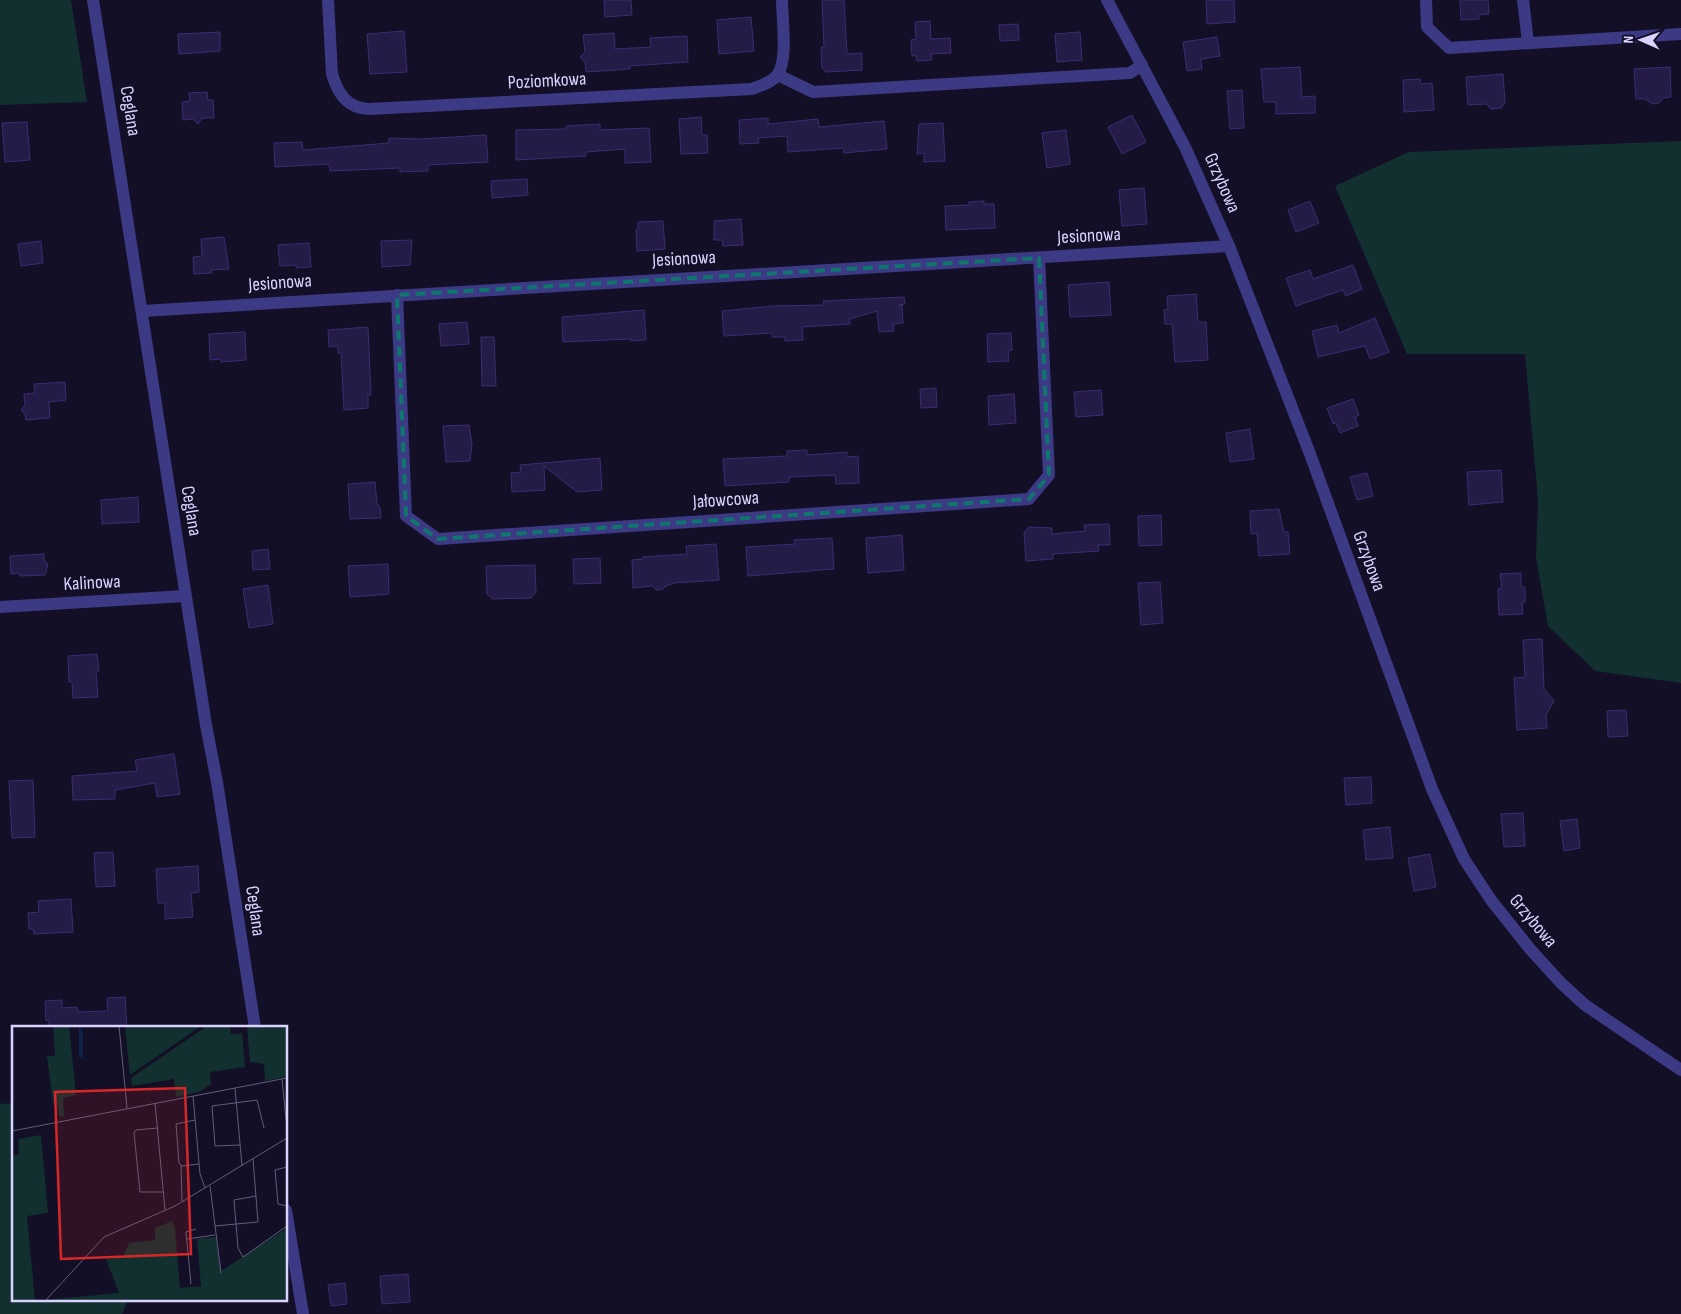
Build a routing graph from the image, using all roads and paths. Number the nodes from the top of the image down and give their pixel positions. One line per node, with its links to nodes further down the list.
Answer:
1 (93, 0): 14 (street, Ceglana)
2 (328, 0): 10 (street, Poziomkowa)
3 (782, 0): 10 (street)
4 (1107, 0): 9 (street, Grzybowa)
5 (1426, 0): 8 (street)
6 (1524, 0): 8 (street)
7 (1681, 34): 8 (street)
8 (1528, 42)
9 (1142, 65): 10 (street); 11 (street, Grzybowa)
10 (778, 74)
11 (1229, 246): 12 (street, Jesionowa); 18 (street, Grzybowa)
12 (1038, 258): 13 (street, Jesionowa); 13 (street, Jałowcowa)
13 (397, 295): 14 (street, Jesionowa)
14 (142, 311): 15 (street, Ceglana)
15 (185, 596): 16 (street, Kalinowa); 17 (street, Ceglana)
16 (0, 607)
17 (255, 1026)
18 (1681, 1070)
19 (288, 1222): 20 (street)
20 (303, 1314)

